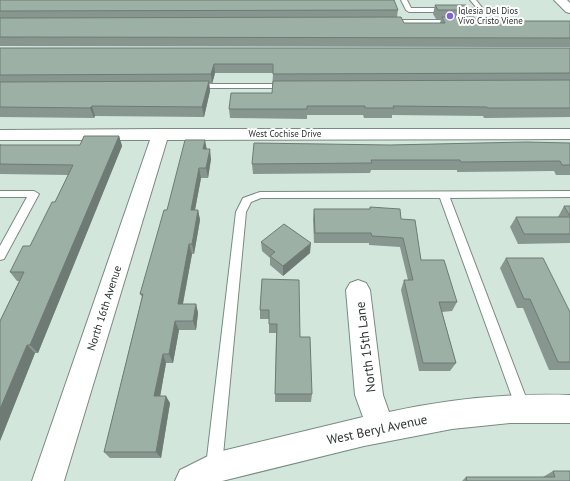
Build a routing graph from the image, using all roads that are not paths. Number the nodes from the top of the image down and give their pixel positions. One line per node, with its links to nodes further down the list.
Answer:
1 (404, 0): 2 (lane)
2 (473, 0)
3 (560, 0): 4 (street)
4 (570, 9)
5 (382, 22): 6 (lane)
6 (461, 22)
7 (188, 86): 8 (lane)
8 (297, 86)
9 (0, 134): 10 (street, West Cochise Drive)
10 (160, 134): 11 (street, West Cochise Drive); 21 (street, North 16th Avenue)
11 (570, 134)
12 (0, 194): 15 (lane)
13 (570, 194): 14 (lane)
14 (444, 195): 17 (lane); 20 (lane)
15 (0, 256)
16 (358, 290): 19 (street, North 15th Lane)
17 (523, 409): 18 (street, West Beryl Avenue); 19 (street, West Beryl Avenue)
18 (570, 409)
19 (381, 427): 20 (street, West Beryl Avenue)
20 (202, 474)
21 (48, 481)

